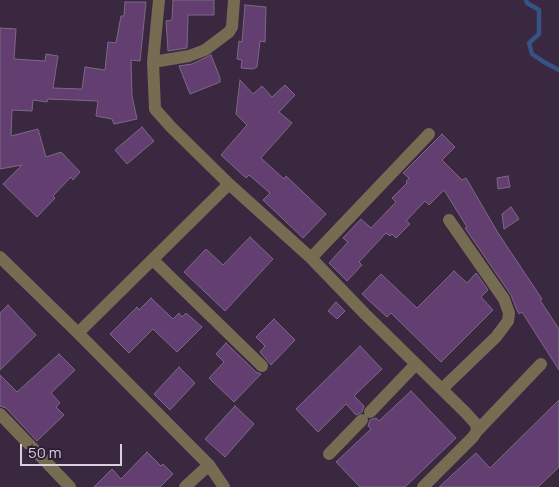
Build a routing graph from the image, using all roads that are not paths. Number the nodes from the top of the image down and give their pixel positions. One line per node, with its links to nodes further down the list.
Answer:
1 (159, 0): 3 (street)
2 (234, 0): 3 (street)
3 (153, 62): 5 (street)
4 (429, 134): 8 (street)
5 (230, 184): 8 (street); 9 (street)
6 (449, 220): 14 (street)
7 (0, 257): 10 (street)
8 (311, 258): 11 (street)
9 (154, 260): 10 (street); 13 (street)
10 (78, 333): 18 (street)
11 (416, 364): 14 (street); 17 (street)
12 (541, 364): 16 (street)
13 (262, 366)
14 (442, 389): 16 (street)
15 (0, 414): 19 (street)
16 (477, 431): 22 (street)
17 (328, 454)
18 (209, 465): 20 (street); 21 (street)
19 (70, 487)
20 (185, 487)
21 (224, 487)
22 (423, 487)

